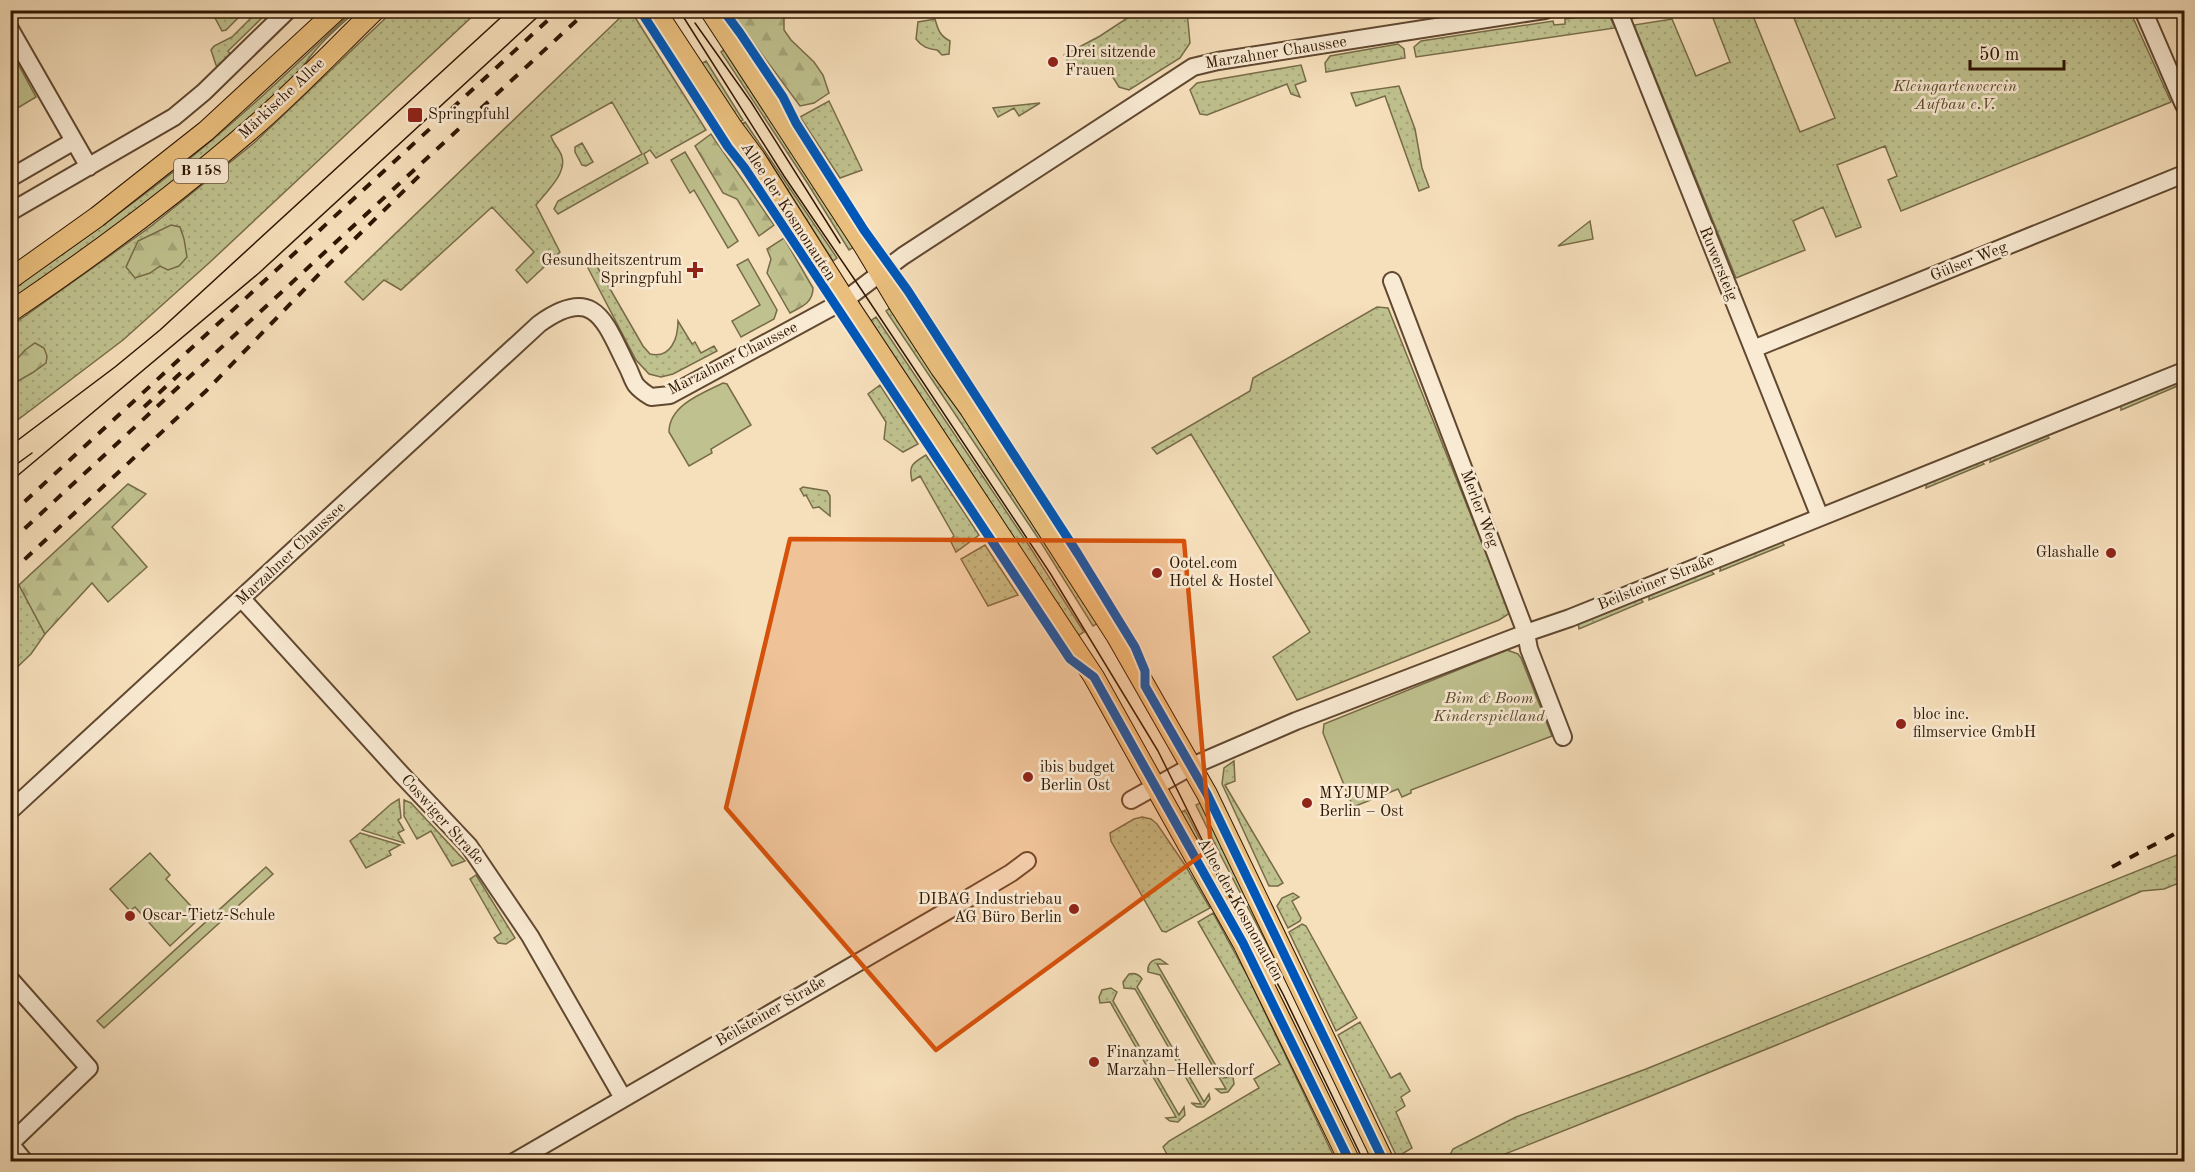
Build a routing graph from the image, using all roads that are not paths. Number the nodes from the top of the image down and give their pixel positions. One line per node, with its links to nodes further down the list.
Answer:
1 (288, 10): 14 (street)
2 (337, 10): 19 (main road, Märkische Allee / B 158)
3 (361, 10): 11 (main road)
4 (375, 10): 11 (main road, Märkische Allee / B 158)
5 (655, 10): 21 (main road, Allee der Kosmonauten)
6 (710, 10): 18 (main road, Allee der Kosmonauten)
7 (1545, 10): 18 (street, Marzahner Chaussee)
8 (1618, 10): 23 (street, Ruwersteig)
9 (2143, 10): 12 (street)
10 (10, 29): 13 (street)
11 (306, 77): 22 (main road, Märkische Allee / B 158)
12 (2184, 105)
13 (74, 141): 14 (street); 16 (street)
14 (89, 167): 17 (street)
15 (2184, 174): 23 (street, Gülser Weg)
16 (10, 178)
17 (10, 212)
18 (880, 274): 21 (street, Marzahner Chaussee); 29 (main road, Allee der Kosmonauten)
19 (10, 279)
20 (1392, 281): 27 (street, Merler Weg)
21 (845, 300): 26 (street, Marzahner Chaussee); 30 (main road, Allee der Kosmonauten)
22 (10, 312)
23 (1753, 349): 25 (street, Ruwersteig)
24 (2184, 371): 25 (street, Beilsteiner Straße)
25 (1820, 518): 27 (street, Beilsteiner Straße)
26 (242, 599): 32 (street, Marzahner Chaussee); 35 (street, Coswiger Straße)
27 (1526, 633): 28 (street, Merler Weg); 29 (street, Beilsteiner Straße)
28 (1563, 737)
29 (1192, 766): 30 (street, Beilsteiner Straße); 39 (main road, Allee der Kosmonauten)
30 (1154, 786): 31 (street, Beilsteiner Straße); 38 (main road, Allee der Kosmonauten)
31 (1131, 800)
32 (10, 811)
33 (1027, 861): 35 (street, Beilsteiner Straße)
34 (10, 979): 36 (street)
35 (623, 1098): 37 (street, Beilsteiner Straße)
36 (25, 1161)
37 (514, 1161)
38 (1350, 1161)
39 (1384, 1161)

